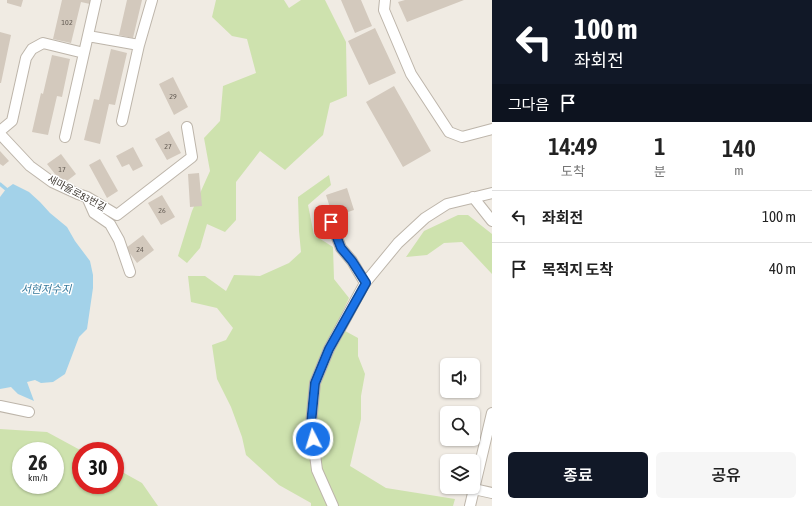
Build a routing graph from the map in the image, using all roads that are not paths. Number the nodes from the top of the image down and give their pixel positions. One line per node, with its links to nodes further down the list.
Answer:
1 (96, 0): 4 (street)
2 (152, 0): 5 (street)
3 (385, 0): 9 (street)
4 (88, 36): 5 (street); 6 (street)
5 (139, 45): 7 (street)
6 (84, 53): 10 (street); 12 (street)
7 (122, 121)
8 (187, 127): 14 (street, 새마을로83번길)
9 (492, 129)
10 (0, 131)
11 (0, 134): 14 (street, 새마을로83번길)
12 (65, 137)
13 (492, 193): 15 (street)
14 (87, 197): 18 (street)
15 (473, 197): 16 (street); 19 (street)
16 (492, 220)
17 (331, 222): 19 (street)
18 (130, 272)
19 (366, 283): 28 (street)
20 (0, 406): 21 (street)
21 (28, 412)
22 (492, 413): 23 (street)
23 (488, 443): 24 (street)
24 (480, 469)
25 (480, 490): 26 (street)
26 (492, 493)
27 (473, 494): 29 (street)
28 (333, 506)
29 (470, 506)

